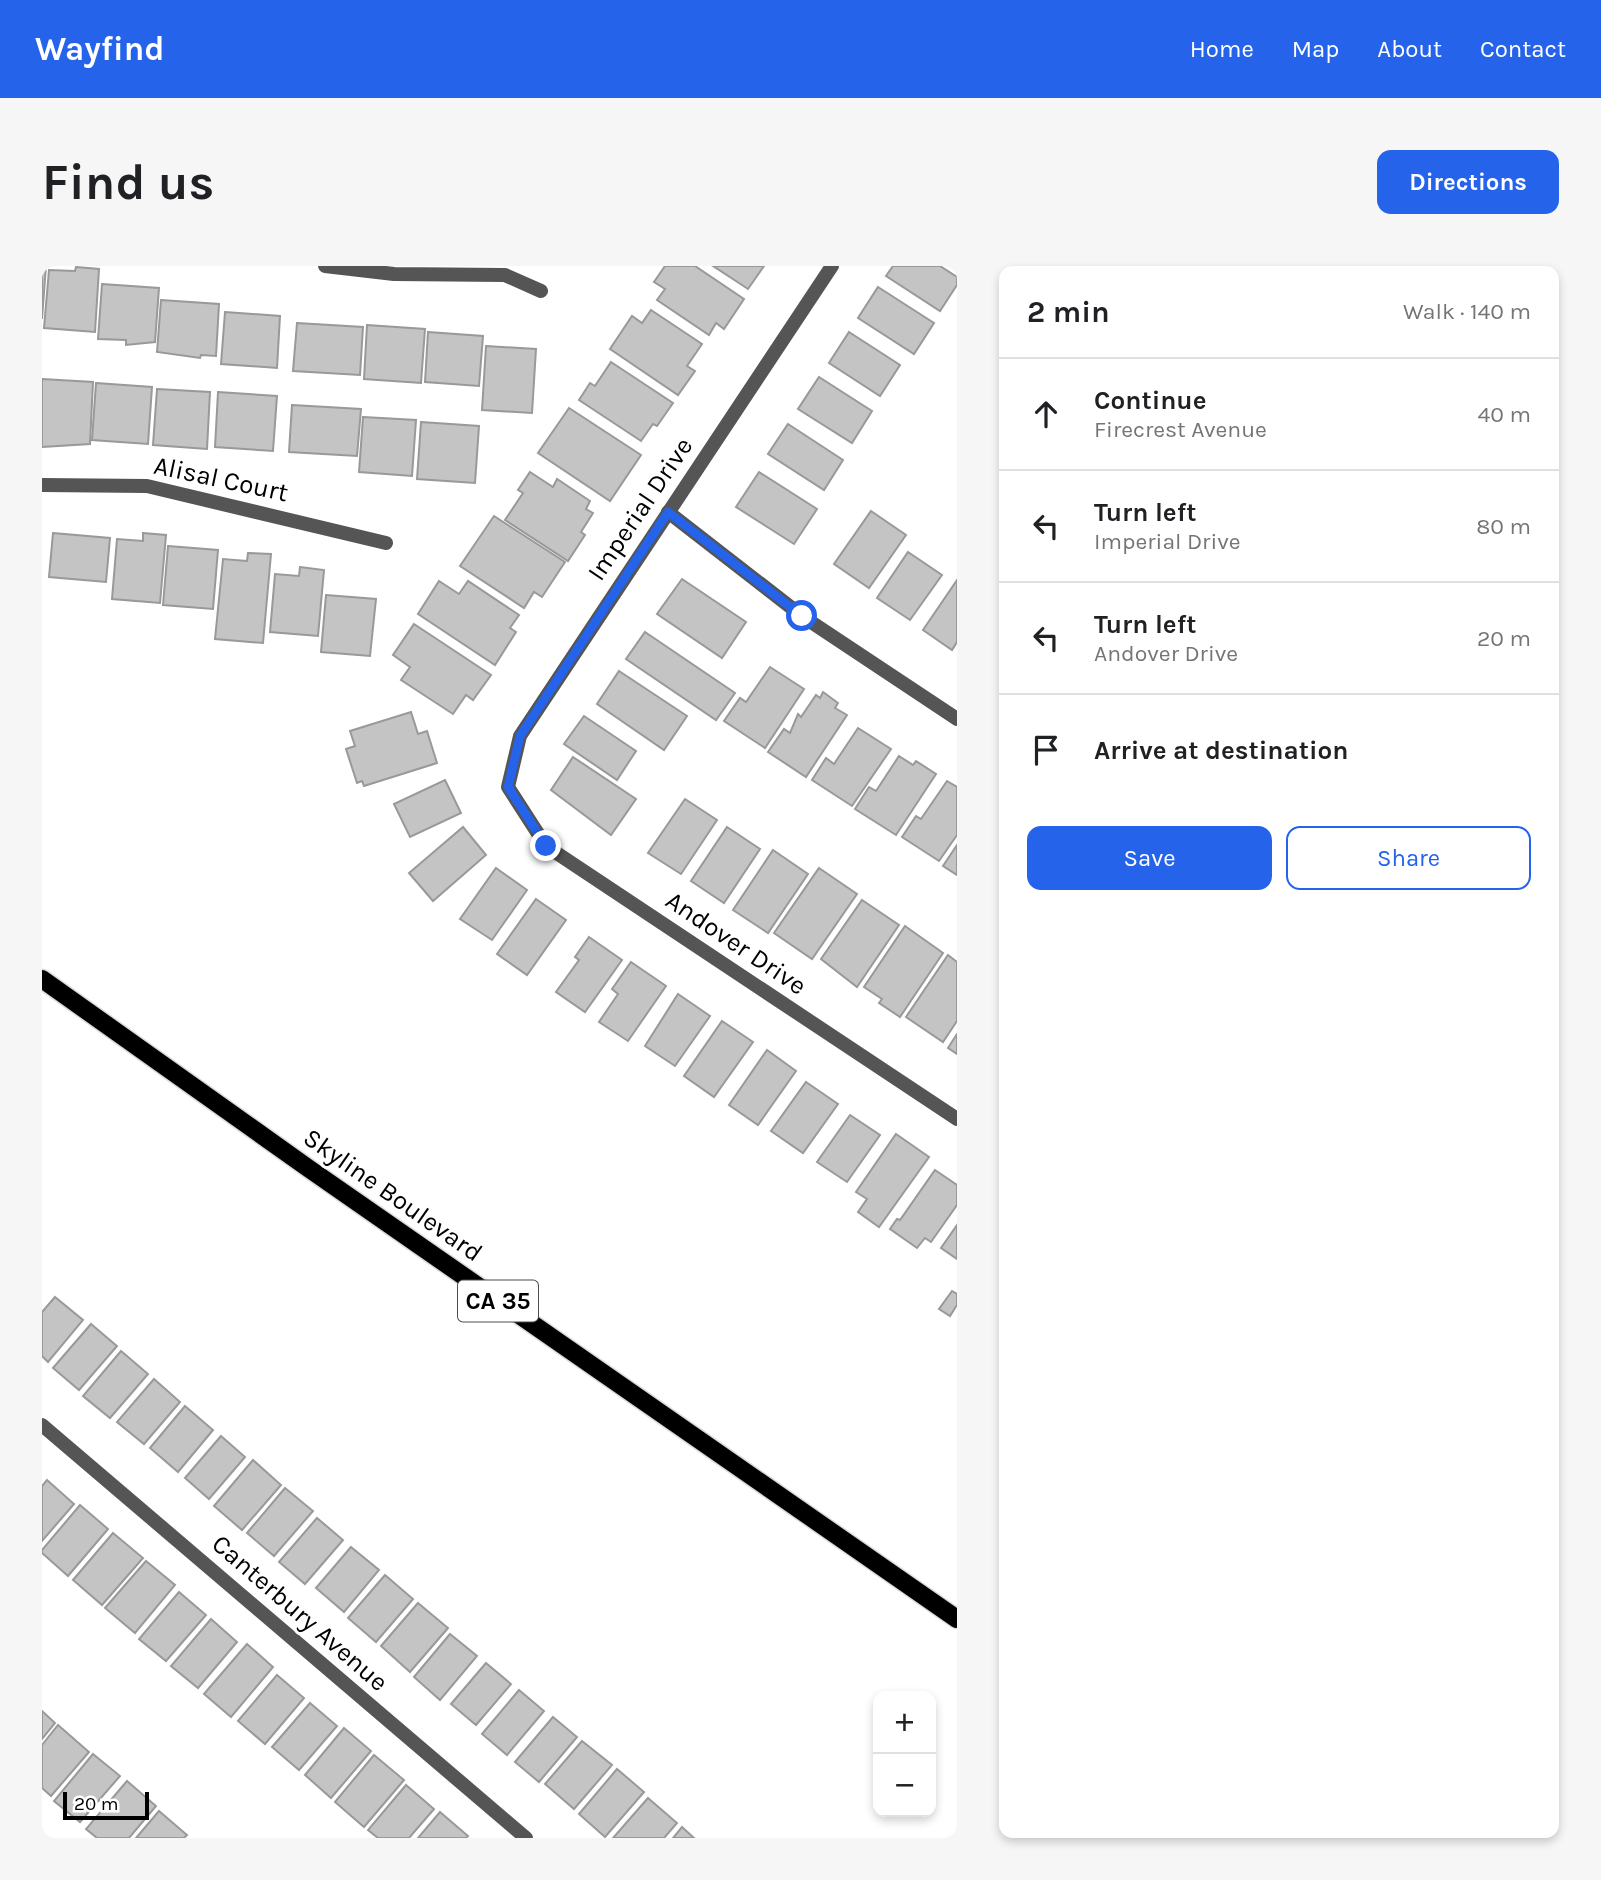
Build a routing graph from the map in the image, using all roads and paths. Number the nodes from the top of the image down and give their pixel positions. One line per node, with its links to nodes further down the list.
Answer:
1 (326, 266): 3 (street)
2 (832, 266): 5 (street, Imperial Drive)
3 (541, 291)
4 (42, 485): 6 (street, Alisal Court)
5 (668, 512): 7 (street); 8 (street, Imperial Drive)
6 (386, 543)
7 (957, 719)
8 (508, 787): 10 (street, Andover Drive)
9 (42, 979): 12 (main road, Skyline Boulevard / CA 35)
10 (957, 1119)
11 (42, 1425): 13 (street, Canterbury Avenue)
12 (957, 1619)
13 (526, 1838)

